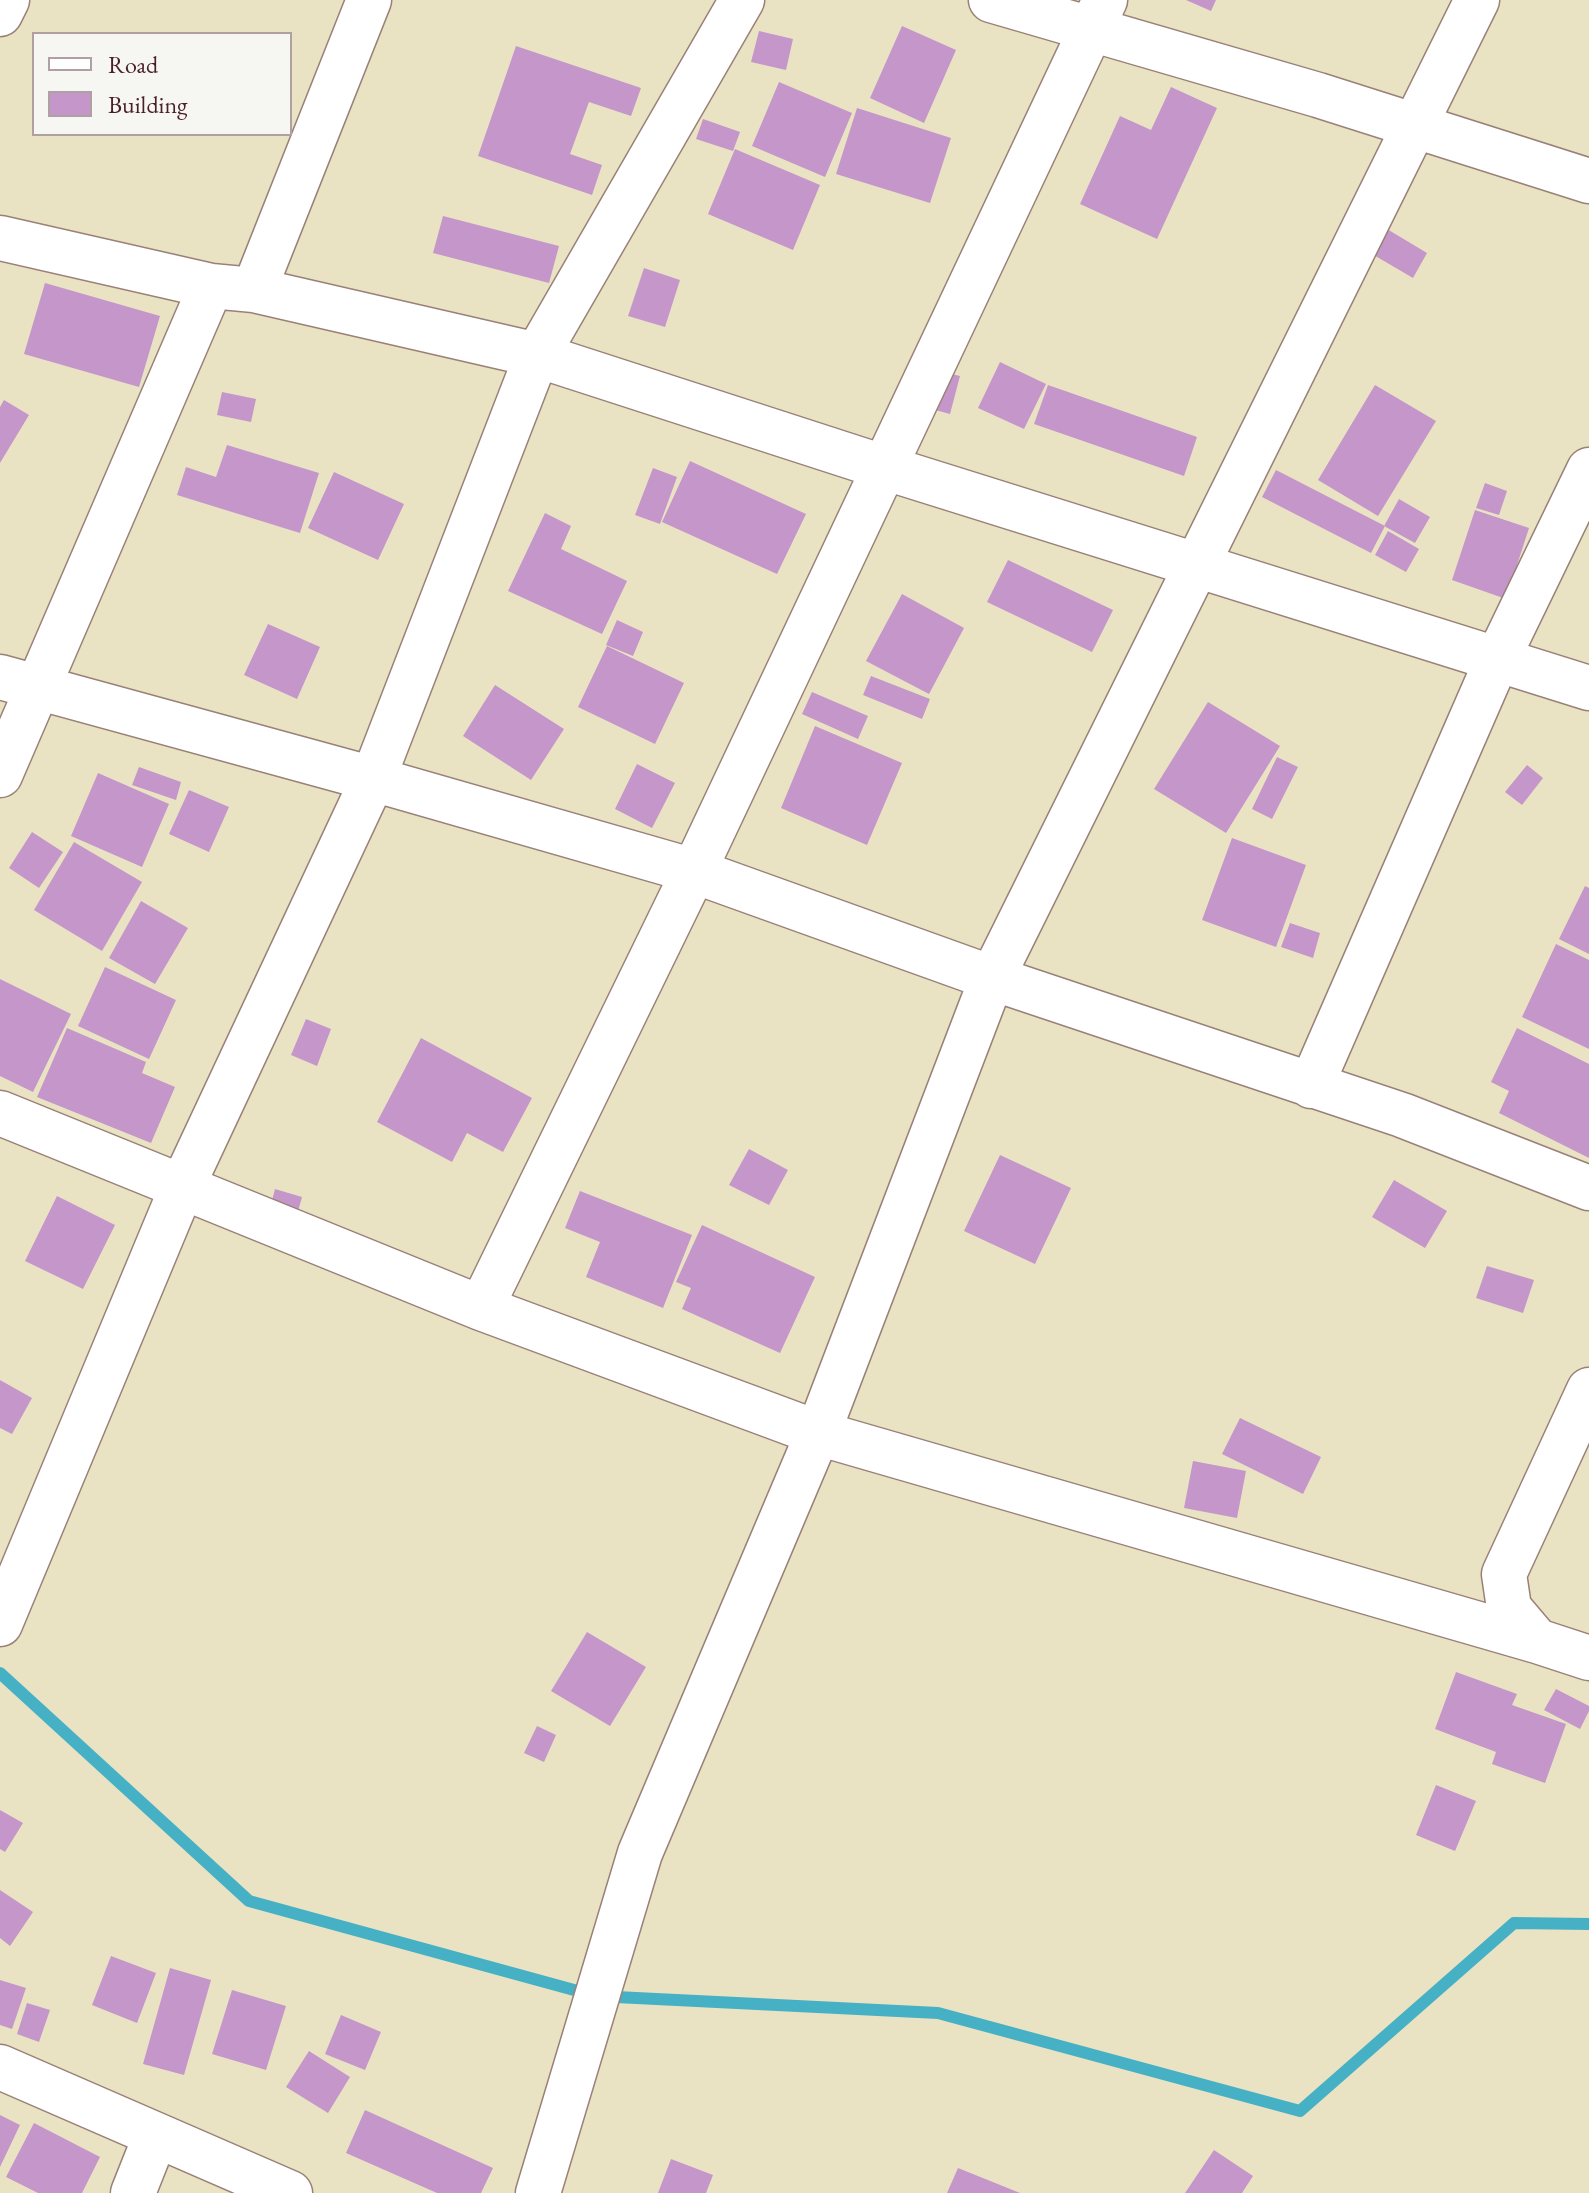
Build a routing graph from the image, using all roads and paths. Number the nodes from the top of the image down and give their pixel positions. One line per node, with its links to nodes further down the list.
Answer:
1 (7, 0): 6 (street)
2 (369, 0): 12 (street)
3 (742, 0): 13 (street)
4 (991, 0): 7 (street)
5 (1477, 0): 8 (street)
6 (0, 14)
7 (1098, 14): 8 (street); 14 (street)
8 (1415, 127): 9 (street); 16 (street)
9 (1589, 181)
10 (0, 238): 11 (street)
11 (211, 286): 12 (street); 18 (street)
12 (254, 290): 13 (street)
13 (537, 355): 14 (street); 21 (street)
14 (883, 467): 16 (street); 22 (street)
15 (1589, 470): 17 (street)
16 (1196, 565): 17 (street); 23 (street)
17 (1497, 660): 19 (street); 24 (street)
18 (19, 682): 20 (street); 21 (street)
19 (1589, 688)
20 (0, 775)
21 (373, 779): 22 (street); 26 (street)
22 (694, 871): 23 (street); 28 (street)
23 (992, 978): 24 (street); 30 (street)
24 (1311, 1086): 27 (street)
25 (0, 1113): 26 (street)
26 (183, 1185): 28 (street); 31 (street)
27 (1589, 1188)
28 (481, 1308): 30 (street)
29 (1589, 1390): 32 (street)
30 (818, 1433): 32 (street); 38 (street)
31 (0, 1624)
32 (1537, 1641): 33 (street)
33 (1589, 1658)
34 (0, 2067): 35 (street)
35 (156, 2135): 36 (street); 37 (street)
36 (133, 2193)
37 (290, 2193)
38 (538, 2193)

